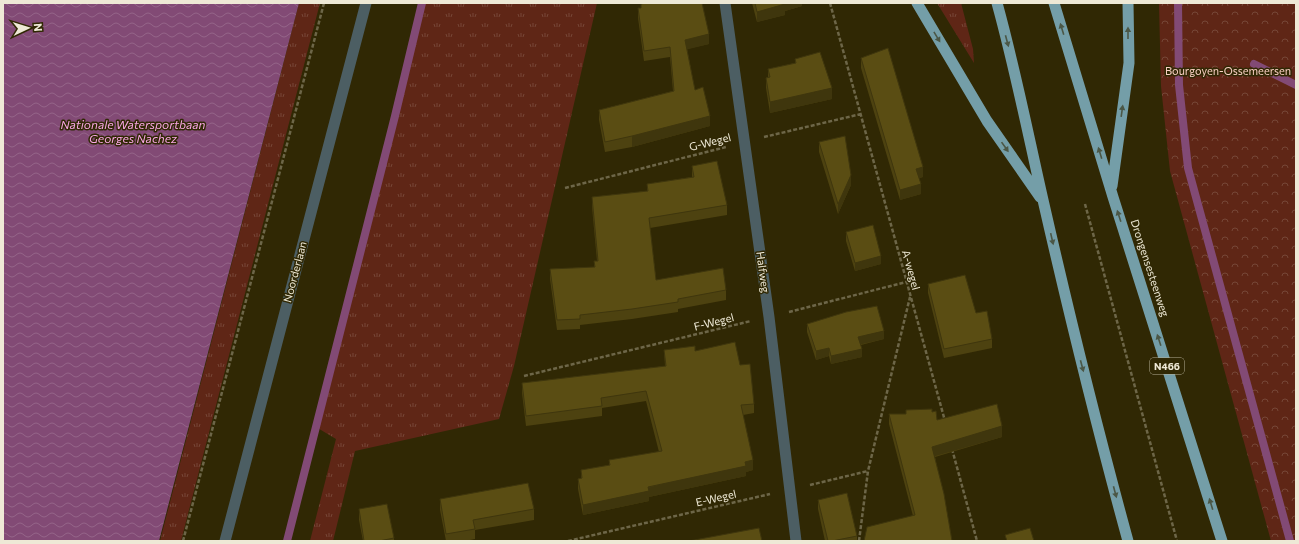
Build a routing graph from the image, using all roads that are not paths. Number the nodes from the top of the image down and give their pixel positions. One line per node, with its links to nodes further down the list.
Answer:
1 (366, 3): 9 (street, Noorderlaan)
2 (725, 3): 10 (street, Halfweg)
3 (917, 3): 8 (highway, one-way to 8)
4 (996, 3): 8 (highway, one-way to 8)
5 (1054, 3): 7 (highway, Drongensesteenweg / N466, one-way to 5)
6 (1128, 3): 7 (highway, one-way to 6)
7 (1111, 191): 12 (highway, Drongensesteenweg / N466, one-way to 7)
8 (1043, 201): 11 (highway, one-way to 11)
9 (225, 541)
10 (796, 541)
11 (1128, 541)
12 (1222, 541)

